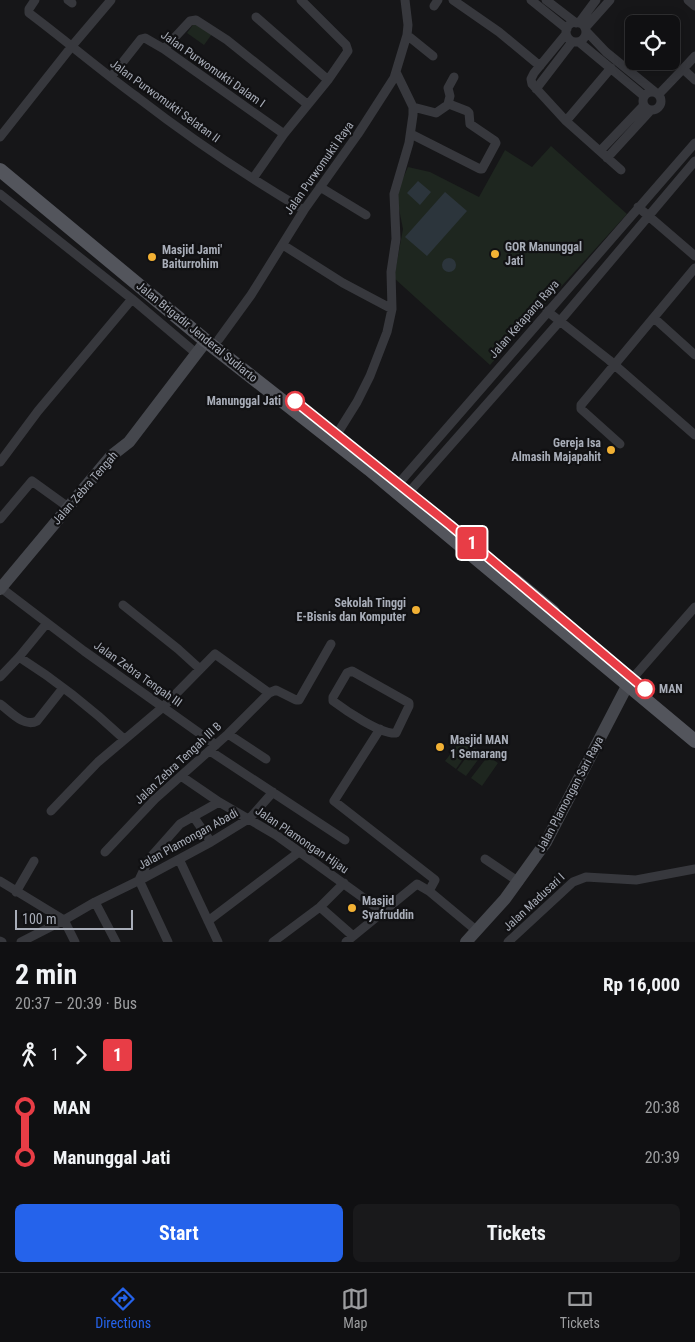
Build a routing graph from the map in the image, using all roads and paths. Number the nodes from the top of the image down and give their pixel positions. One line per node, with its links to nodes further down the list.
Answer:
1 (35, 0): 16 (street, Jalan Purwomukti Selatan II)
2 (111, 0): 16 (street)
3 (301, 0): 26 (street)
4 (406, 0): 14 (street, Jalan Purwomukti Raya)
5 (453, 0): 20 (street)
6 (531, 0): 15 (street)
7 (546, 0): 13 (street)
8 (596, 0): 13 (street)
9 (610, 0): 13 (street)
10 (688, 0): 11 (street)
11 (695, 6)
12 (256, 17): 26 (street)
13 (581, 26): 15 (street); 15 (street); 29 (street)
14 (407, 35): 18 (street); 23 (street, Jalan Purwomukti Raya)
15 (571, 37): 20 (street); 21 (street); 28 (street)
16 (72, 46): 24 (street, Jalan Purwomukti Selatan II); 37 (street)
17 (164, 49): 24 (street, Jalan Purwomukti Dalam I); 31 (street); 35 (street, Jalan Purwomukti Dalam I)
18 (433, 56)
19 (695, 56): 22 (street)
20 (540, 66): 28 (street)
21 (611, 68): 30 (street); 34 (street)
22 (683, 69): 27 (street); 29 (street)
23 (396, 72): 33 (street); 46 (street, Jalan Purwomukti Raya)
24 (110, 77): 45 (street, Jalan Purwomukti Selatan II)
25 (454, 77): 32 (street)
26 (328, 80): 31 (street)
27 (695, 80)
28 (536, 89): 34 (street)
29 (657, 93): 30 (street); 30 (street)
30 (646, 103): 39 (street); 40 (street)
31 (307, 104): 35 (street)
32 (448, 104): 33 (street); 36 (street)
33 (413, 107): 36 (street)
34 (566, 121): 39 (street)
35 (284, 134): 45 (street)
36 (411, 134): 56 (street)
37 (0, 137)
38 (695, 143): 48 (street, Jalan Ketapang Raya)
39 (600, 151): 40 (street)
40 (607, 158): 44 (street)
41 (0, 161): 60 (main road, Jalan Brigadir Jenderal Sudiarto)
42 (695, 161): 51 (street)
43 (0, 170): 60 (main road, Jalan Brigadir Jenderal Sudiarto)
44 (621, 170)
45 (254, 178): 49 (street, Jalan Purwomukti Selatan II)
46 (320, 187): 49 (street, Jalan Purwomukti Raya); 50 (street)
47 (0, 194): 55 (street)
48 (638, 207): 51 (street); 57 (street, Jalan Ketapang Raya)
49 (304, 210): 52 (street, Jalan Purwomukti Raya)
50 (366, 215)
51 (648, 216): 53 (street); 59 (street)
52 (283, 245): 56 (street); 60 (street, Jalan Purwomukti Raya)
53 (695, 256)
54 (695, 268): 58 (street)
55 (132, 299): 61 (street); 72 (street)
56 (392, 309): 67 (street)
57 (547, 311): 59 (street); 64 (street, Jalan Ketapang Raya)
58 (654, 318): 62 (street); 63 (street)
59 (560, 321): 63 (street); 66 (street)
60 (212, 340): 61 (street, Jalan Zebra Tengah); 67 (main road, Jalan Brigadir Jenderal Sudiarto); 74 (main road, Jalan Brigadir Jenderal Sudiarto)
61 (197, 354): 75 (street, Jalan Zebra Tengah)
62 (695, 355)
63 (615, 365): 68 (street); 70 (street)
64 (456, 417): 65 (street, Jalan Ketapang Raya); 66 (street)
65 (448, 426): 69 (street); 71 (street, Jalan Ketapang Raya)
66 (467, 427): 69 (street)
67 (337, 434): 74 (main road, Jalan Brigadir Jenderal Sudiarto)
68 (695, 435)
69 (458, 437): 73 (street)
70 (620, 444)
71 (420, 458): 73 (street); 74 (street, Jalan Ketapang Raya)
72 (1, 459)
73 (431, 468): 74 (street)
74 (401, 491): 85 (main road, Jalan Brigadir Jenderal Sudiarto)
75 (68, 507): 76 (street); 77 (street, Jalan Zebra Tengah)
76 (0, 519)
77 (0, 588): 80 (street, Jalan Zebra Tengah III)
78 (123, 604): 83 (street)
79 (695, 608): 85 (street)
80 (47, 623): 82 (street); 89 (street, Jalan Zebra Tengah III)
81 (331, 644): 87 (street)
82 (19, 657): 84 (street); 86 (street)
83 (200, 669): 87 (street); 89 (street)
84 (0, 677)
85 (630, 682): 91 (main road, Jalan Brigadir Jenderal Sudiarto); 94 (main road, Jalan Brigadir Jenderal Sudiarto); 113 (street, Jalan Plamongan Sari Raya)
86 (63, 688): 88 (street); 93 (street)
87 (269, 693): 92 (street, Jalan Zebra Tengah III B)
88 (0, 704)
89 (163, 707): 93 (street); 95 (street, Jalan Zebra Tengah III)
90 (380, 729): 90 (street); 115 (street)
91 (695, 729)
92 (228, 734): 95 (street, Jalan Zebra Tengah III B); 96 (street)
93 (124, 739): 100 (street)
94 (695, 741)
95 (213, 748): 97 (street, Jalan Zebra Tengah III B); 98 (street, Jalan Plamongan Hijau)
96 (266, 759)
97 (181, 776): 99 (street, Jalan Plamongan Hijau); 105 (street, Jalan Zebra Tengah III B)
98 (273, 792): 102 (street, Jalan Plamongan Abadi); 103 (street, Jalan Plamongan Hijau)
99 (219, 802): 101 (street, Jalan Plamongan Abadi); 102 (street, Jalan Plamongan Hijau)
100 (50, 811)
101 (193, 816): 104 (street); 111 (street, Jalan Plamongan Abadi)
102 (250, 818): 104 (street, Jalan Plamongan Abadi); 106 (street, Jalan Plamongan Hijau)
103 (345, 840)
104 (210, 842): 107 (street, Jalan Plamongan Abadi)
105 (105, 852)
106 (299, 852): 114 (street, Jalan Plamongan Hijau); 121 (street)
107 (179, 859): 111 (street, Jalan Plamongan Abadi); 121 (street)
108 (485, 859): 113 (street)
109 (34, 861): 116 (street)
110 (695, 869): 132 (street, Jalan Madusari I)
111 (139, 880): 117 (street, Jalan Plamongan Abadi); 127 (street)
112 (0, 881): 116 (street)
113 (519, 882): 122 (street, Jalan Plamongan Sari Raya)
114 (344, 883): 118 (street); 119 (street, Jalan Plamongan Hijau)
115 (429, 891): 119 (street); 122 (street)
116 (16, 892): 120 (street)
117 (95, 902): 120 (street, Jalan Plamongan Abadi); 126 (street)
118 (320, 907): 123 (street); 129 (street)
119 (382, 912): 123 (street)
120 (64, 920): 124 (street, Jalan Plamongan Abadi); 125 (street)
121 (208, 921): 128 (street)
122 (476, 931): 131 (street, Jalan Plamongan Sari Raya)
123 (353, 936): 130 (street)
124 (21, 942)
125 (75, 942)
126 (116, 942)
127 (168, 942)
128 (218, 942)
129 (273, 942)
130 (346, 942)
131 (466, 942)
132 (508, 942)

